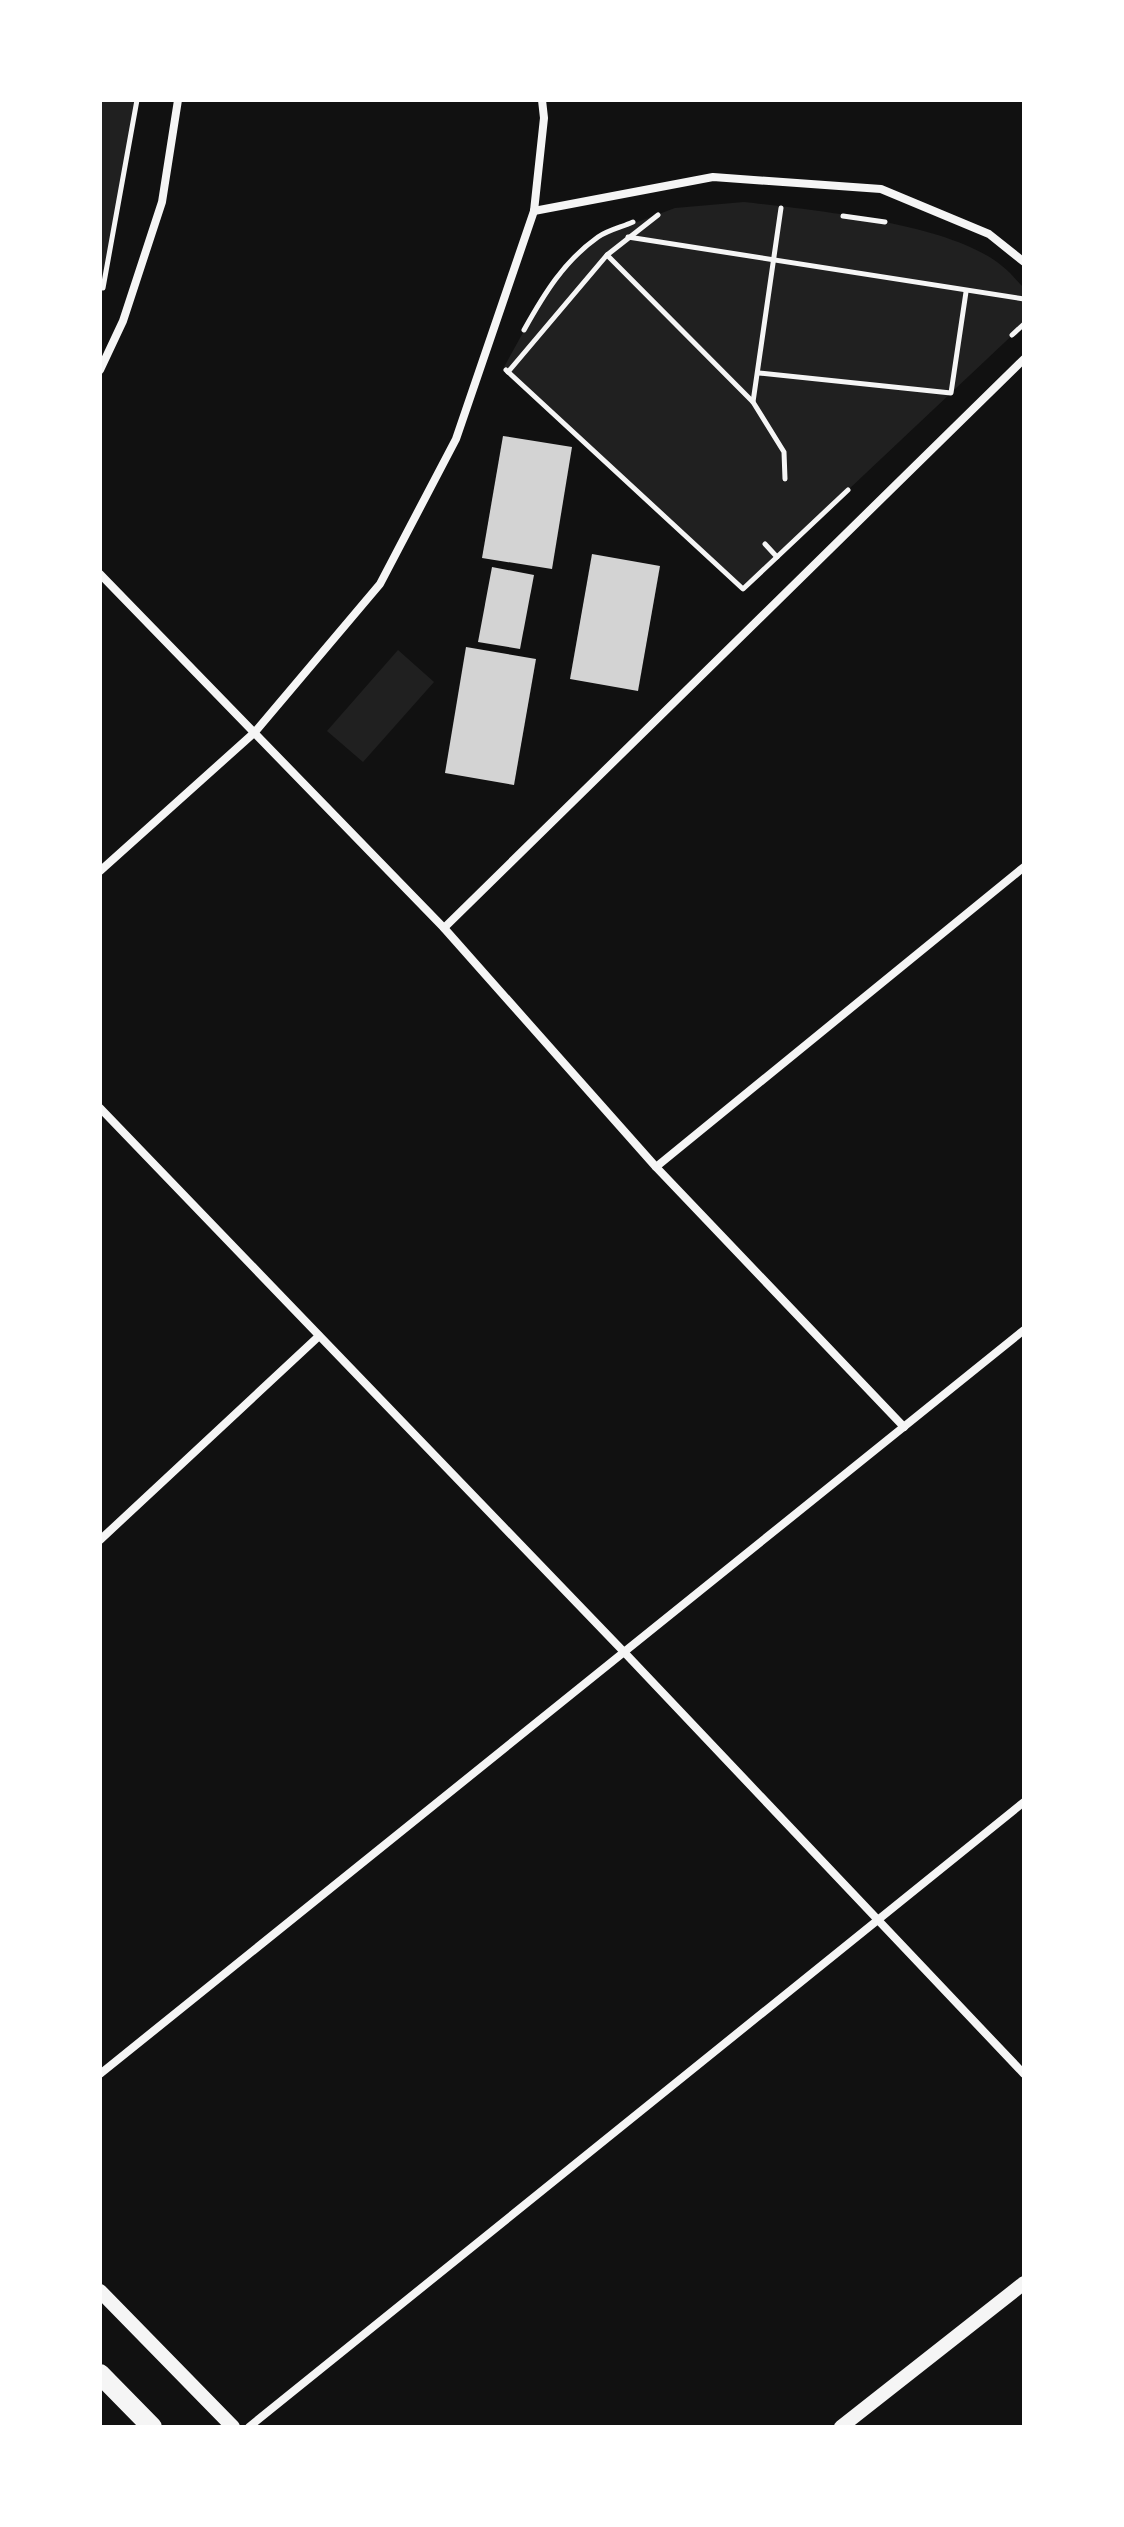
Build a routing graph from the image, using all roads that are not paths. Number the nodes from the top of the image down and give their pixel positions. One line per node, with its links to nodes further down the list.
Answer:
1 (178, 100): 6 (street)
2 (542, 100): 3 (street)
3 (534, 211): 4 (street); 8 (street)
4 (1024, 262)
5 (1024, 359): 11 (street)
6 (100, 370)
7 (100, 574): 8 (street)
8 (255, 732): 10 (street); 11 (street)
9 (1024, 867): 13 (street)
10 (100, 871)
11 (444, 928): 13 (street)
12 (100, 1108): 15 (street)
13 (656, 1167): 16 (street)
14 (1024, 1330): 16 (street)
15 (319, 1336): 17 (street); 18 (street)
16 (904, 1427): 18 (street)
17 (100, 1540)
18 (624, 1652): 20 (street); 21 (street)
19 (1024, 1802): 20 (street)
20 (878, 1920): 22 (street); 28 (street)
21 (100, 2074)
22 (1024, 2074)
23 (1024, 2283): 29 (street)
24 (100, 2291): 27 (street)
25 (100, 2374): 26 (main road)
26 (152, 2427)
27 (233, 2427)
28 (249, 2427)
29 (841, 2427)

